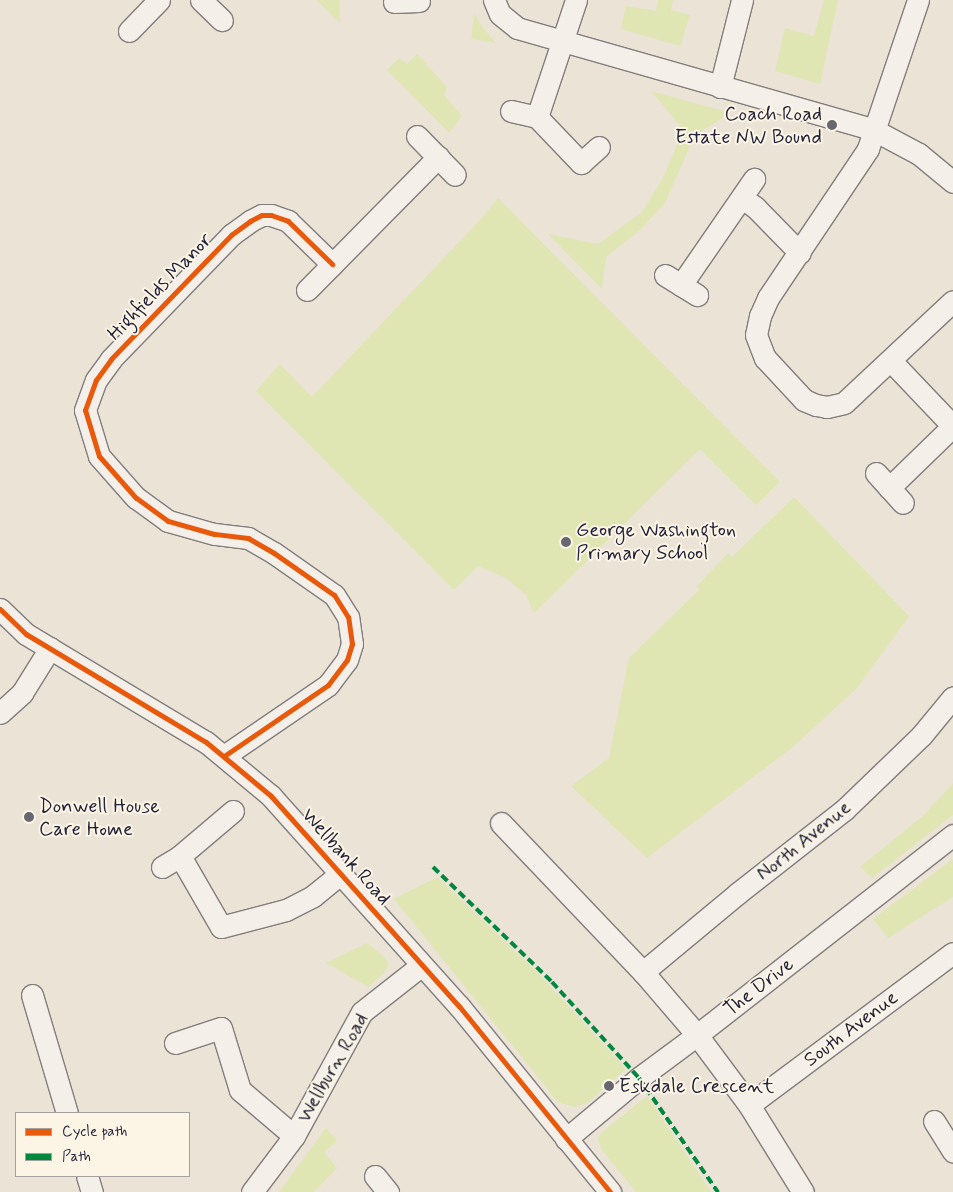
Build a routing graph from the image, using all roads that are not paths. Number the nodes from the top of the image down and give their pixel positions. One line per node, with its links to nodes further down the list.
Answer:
1 (158, 0): 8 (street)
2 (201, 0): 7 (street)
3 (494, 0): 9 (street)
4 (576, 0): 9 (street)
5 (742, 0): 10 (street)
6 (918, 0): 13 (street)
7 (222, 20)
8 (129, 31)
9 (563, 42): 10 (street); 12 (street)
10 (720, 87): 13 (street)
11 (511, 111): 12 (street)
12 (538, 116): 15 (street)
13 (874, 130): 19 (street); 21 (street)
14 (417, 136): 16 (street)
15 (599, 147)
16 (438, 157): 17 (street); 22 (street)
17 (455, 174)
18 (754, 178): 20 (street)
19 (953, 182)
20 (742, 198): 21 (street); 23 (street)
21 (800, 252): 26 (street)
22 (332, 264): 24 (street); 33 (street, Highfields Manor)
23 (681, 285)
24 (307, 290)
25 (953, 302): 26 (street)
26 (891, 361): 27 (street)
27 (953, 426): 28 (street)
28 (889, 488)
29 (0, 609): 30 (street, Wellbank Road)
30 (50, 648): 32 (street); 33 (street, Wellbank Road)
31 (953, 697): 42 (street, North Avenue)
32 (0, 713)
33 (224, 756): 39 (street, Wellbank Road)
34 (233, 811): 37 (street)
35 (501, 823): 42 (street)
36 (953, 835): 44 (street, The Drive)
37 (180, 856): 38 (street); 39 (street)
38 (162, 867)
39 (341, 873): 41 (street, Wellbank Road)
40 (953, 953): 46 (street, South Avenue)
41 (422, 965): 49 (street, Wellburn Road); 50 (street, Wellbank Road)
42 (643, 972): 44 (street)
43 (32, 995): 47 (street)
44 (697, 1035): 46 (street); 50 (street, The Drive)
45 (175, 1043): 49 (street, Wellburn Road)
46 (749, 1105): 56 (street)
47 (67, 1112)
48 (934, 1121): 51 (street)
49 (294, 1136): 54 (street, Wellburn Road)
50 (566, 1139): 55 (street, Wellbank Road)
51 (952, 1145)
52 (86, 1177): 53 (street)
53 (92, 1192)
54 (252, 1192)
55 (610, 1192)
56 (803, 1192)

